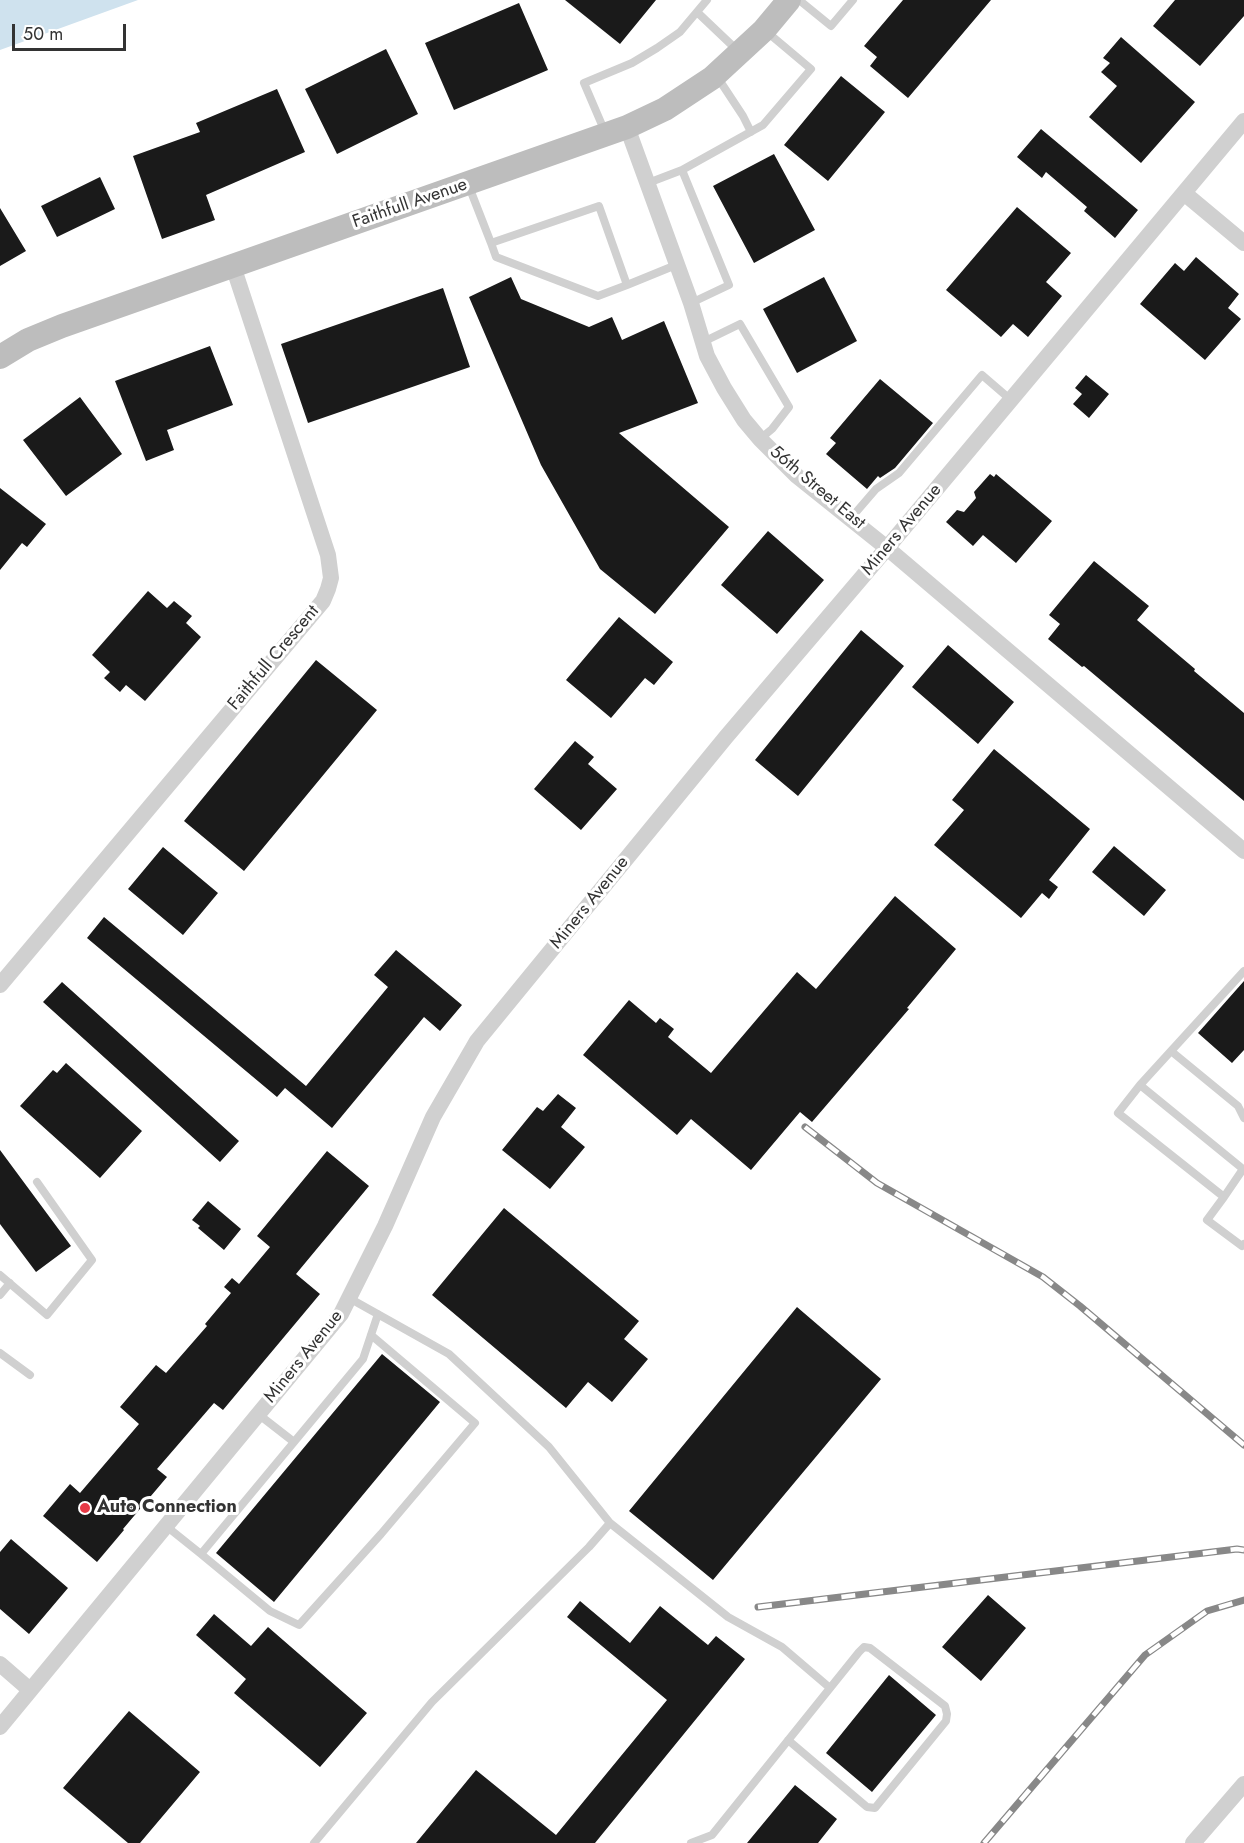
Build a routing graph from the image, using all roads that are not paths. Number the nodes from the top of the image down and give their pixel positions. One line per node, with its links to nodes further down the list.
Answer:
1 (706, 0): 5 (lane)
2 (789, 0): 6 (street, Faithfull Avenue)
3 (799, 0): 4 (lane)
4 (853, 0)
5 (697, 12): 7 (lane); 10 (lane)
6 (765, 30): 7 (street, Faithfull Avenue); 11 (lane)
7 (740, 53): 8 (street, Faithfull Avenue)
8 (716, 75): 10 (street, Faithfull Avenue); 11 (lane)
9 (1244, 121): 15 (street, Miners Avenue)
10 (616, 131): 13 (street, 56th Street East); 14 (street, Faithfull Avenue)
11 (751, 132): 12 (lane)
12 (682, 170): 13 (lane); 21 (lane)
13 (648, 183): 18 (street, 56th Street East)
14 (468, 184): 16 (lane); 19 (street, Faithfull Avenue)
15 (1184, 193): 17 (street); 24 (street, Miners Avenue)
16 (490, 243): 20 (lane); 20 (lane)
17 (1244, 243)
18 (676, 265): 20 (lane); 21 (street, 56th Street East)
19 (233, 266): 23 (street, Faithfull Avenue); 30 (street, Faithfull Crescent)
20 (627, 285)
21 (691, 303): 22 (street, 56th Street East)
22 (702, 342): 25 (street, 56th Street East); 25 (lane)
23 (0, 357)
24 (1011, 400): 26 (lane); 27 (street, Miners Avenue)
25 (760, 439): 26 (street, 56th Street East)
26 (851, 518): 27 (street, 56th Street East)
27 (887, 548): 28 (street, 56th Street East); 41 (street, Miners Avenue)
28 (1244, 851)
29 (1244, 971): 31 (lane)
30 (0, 985)
31 (1171, 1051): 32 (lane); 33 (lane)
32 (1140, 1085): 34 (lane); 36 (lane)
33 (1244, 1118)
34 (1244, 1168): 36 (lane)
35 (37, 1182): 39 (lane)
36 (1224, 1197): 37 (lane)
37 (1244, 1244)
38 (0, 1275): 39 (lane)
39 (10, 1283): 40 (lane)
40 (0, 1295)
41 (349, 1298): 42 (lane); 46 (street, Miners Avenue)
42 (378, 1314): 43 (lane); 48 (lane)
43 (371, 1335): 47 (lane); 50 (lane)
44 (0, 1353): 45 (lane)
45 (30, 1375)
46 (258, 1414): 47 (lane); 49 (street, Miners Avenue)
47 (294, 1442): 50 (lane)
48 (610, 1523): 52 (lane); 57 (lane)
49 (166, 1526): 50 (lane); 53 (street, Miners Avenue)
50 (201, 1554)
51 (0, 1664): 53 (street)
52 (830, 1688): 55 (lane); 55 (lane)
53 (30, 1690): 54 (street, Miners Avenue)
54 (0, 1727)
55 (788, 1740): 58 (lane)
56 (1244, 1784): 59 (street)
57 (314, 1843)
58 (691, 1843)
59 (1193, 1843)

